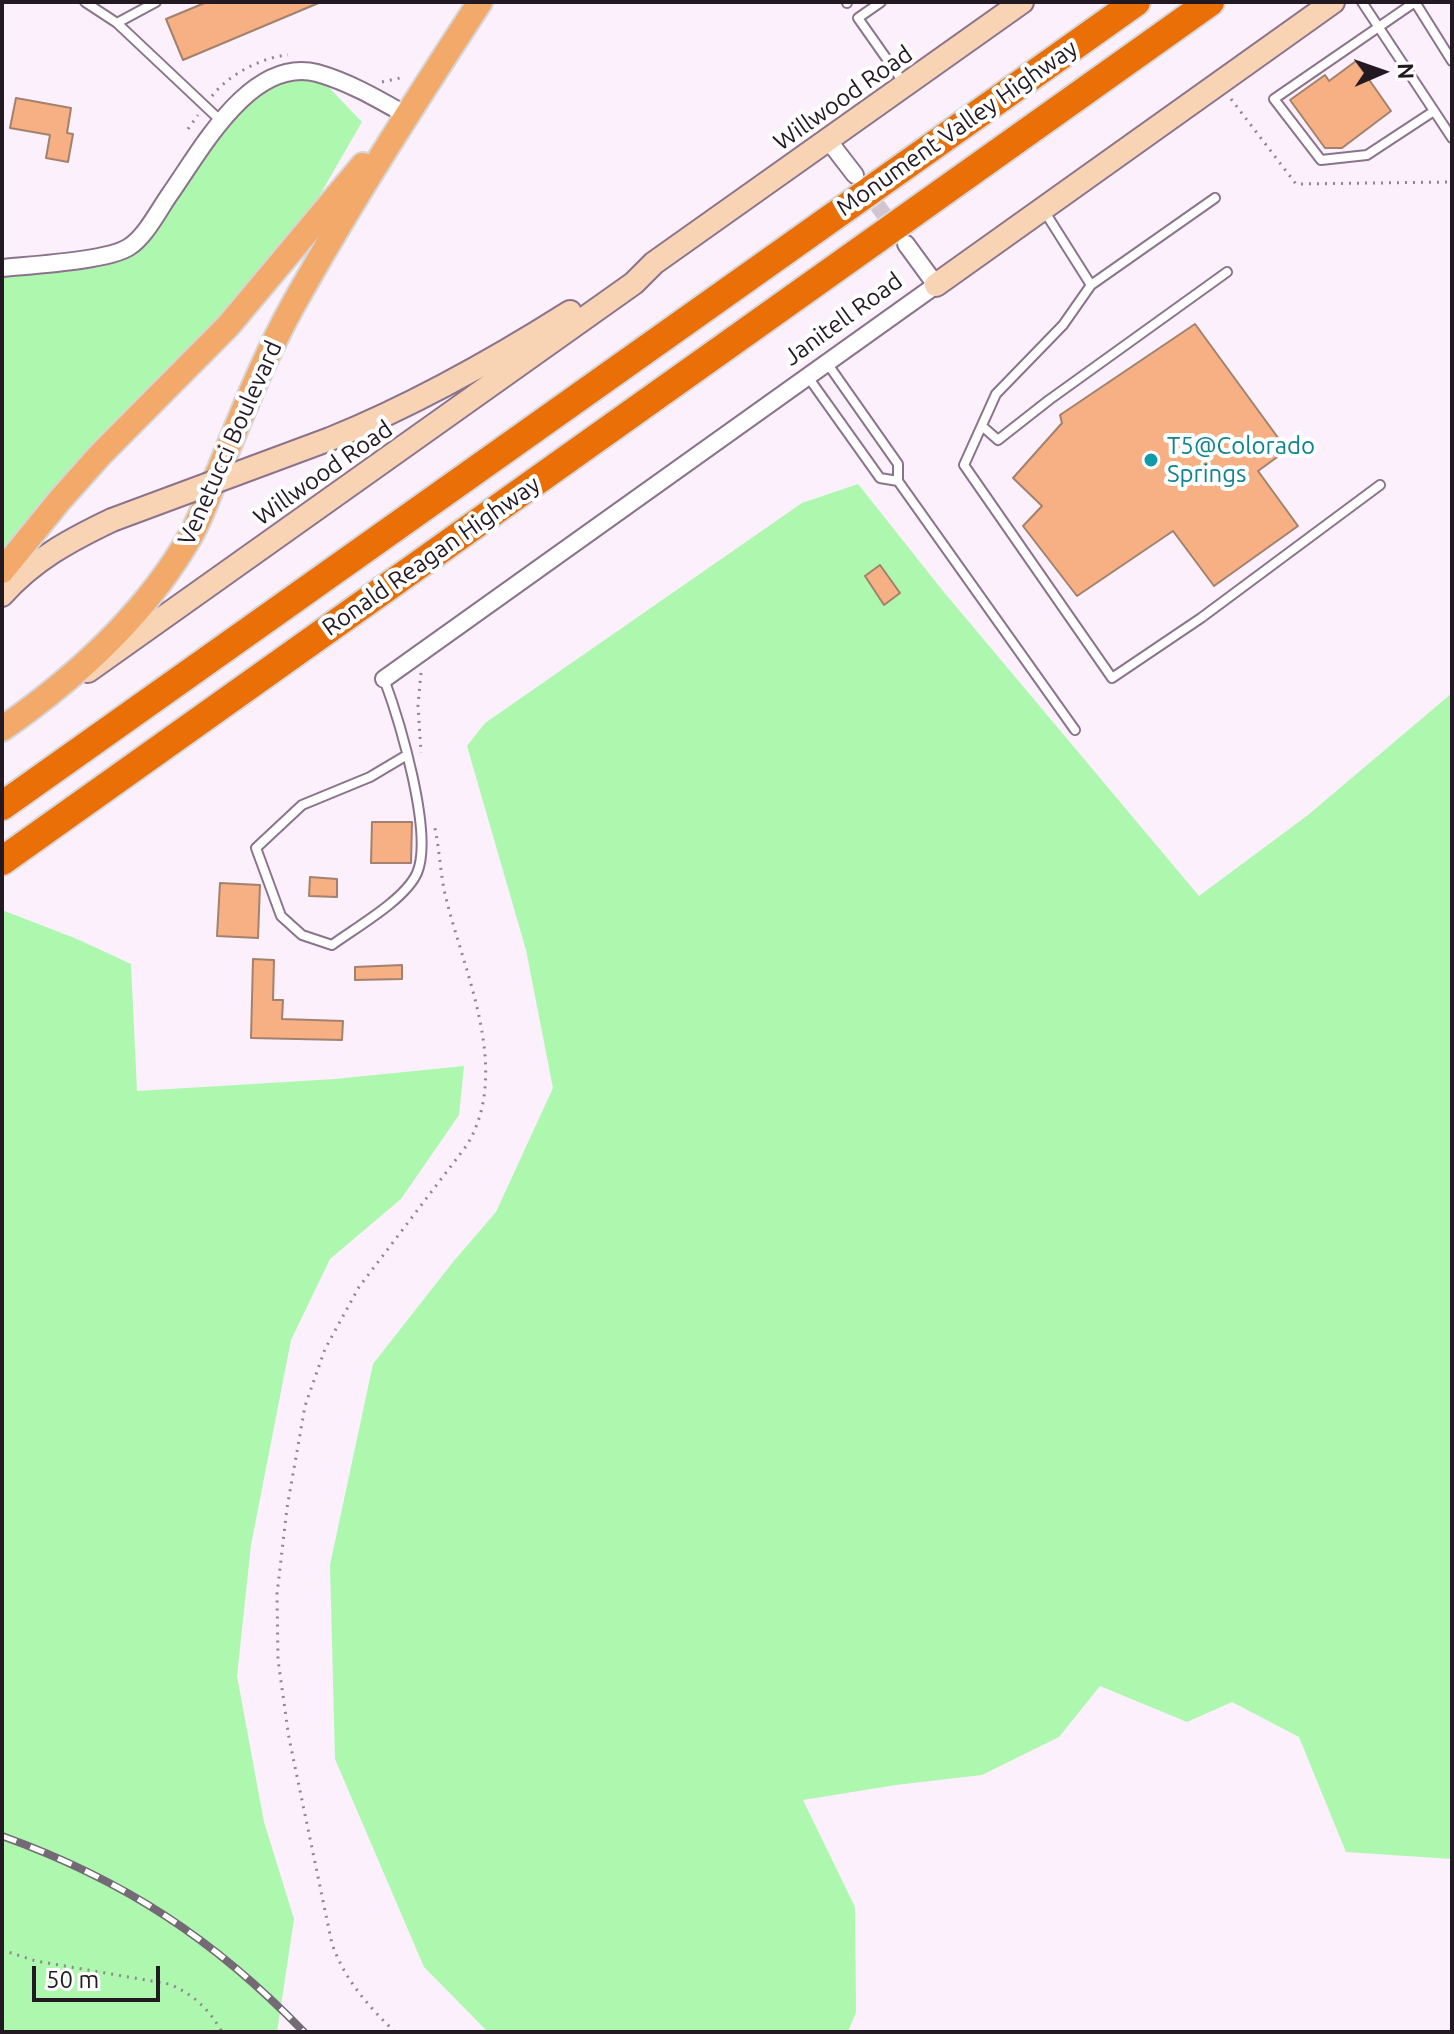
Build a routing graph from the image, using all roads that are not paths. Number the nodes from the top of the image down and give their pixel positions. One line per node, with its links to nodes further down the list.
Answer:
1 (85, 2): 11 (lane)
2 (156, 2): 11 (lane)
3 (480, 2): 16 (main road, Venetucci Boulevard)
4 (881, 2): 14 (lane)
5 (1022, 2): 14 (street, Willwood Road)
6 (1136, 2): 25 (highway, Monument Valley Highway)
7 (1210, 2): 24 (highway, Monument Valley Highway)
8 (1333, 2): 22 (street, Janitell Road)
9 (1362, 2): 12 (lane)
10 (1416, 2): 12 (lane); 13 (lane)
11 (117, 23): 17 (lane)
12 (1379, 28): 15 (lane); 15 (lane)
13 (1452, 61)
14 (906, 86): 19 (street, Willwood Road)
15 (1434, 111): 18 (lane)
16 (406, 115): 17 (street); 36 (main road, Venetucci Boulevard); 39 (main road, Venetucci Boulevard)
17 (221, 121): 27 (street)
18 (1452, 138)
19 (828, 140): 20 (street); 26 (street, Willwood Road)
20 (855, 175)
21 (1215, 198): 30 (lane)
22 (1043, 209): 29 (street, Janitell Road); 30 (lane)
23 (906, 244): 29 (street)
24 (859, 250): 43 (highway, Ronald Reagan Highway)
25 (779, 254): 42 (highway, Ronald Reagan Highway)
26 (654, 263): 37 (street, Willwood Road, bridge); 39 (street, Willwood Road)
27 (2, 268)
28 (1227, 272): 33 (lane)
29 (936, 285): 31 (street, Janitell Road)
30 (1091, 285): 33 (lane)
31 (827, 363): 32 (street, Janitell Road); 34 (lane)
32 (808, 376): 34 (lane); 38 (street, Janitell Road)
33 (982, 426): 35 (lane)
34 (898, 481): 40 (lane)
35 (1380, 485)
36 (2, 571)
37 (2, 595)
38 (384, 679): 41 (lane)
39 (9, 723)
40 (1075, 730)
41 (407, 755): 41 (lane)
42 (2, 806)
43 (2, 861)

